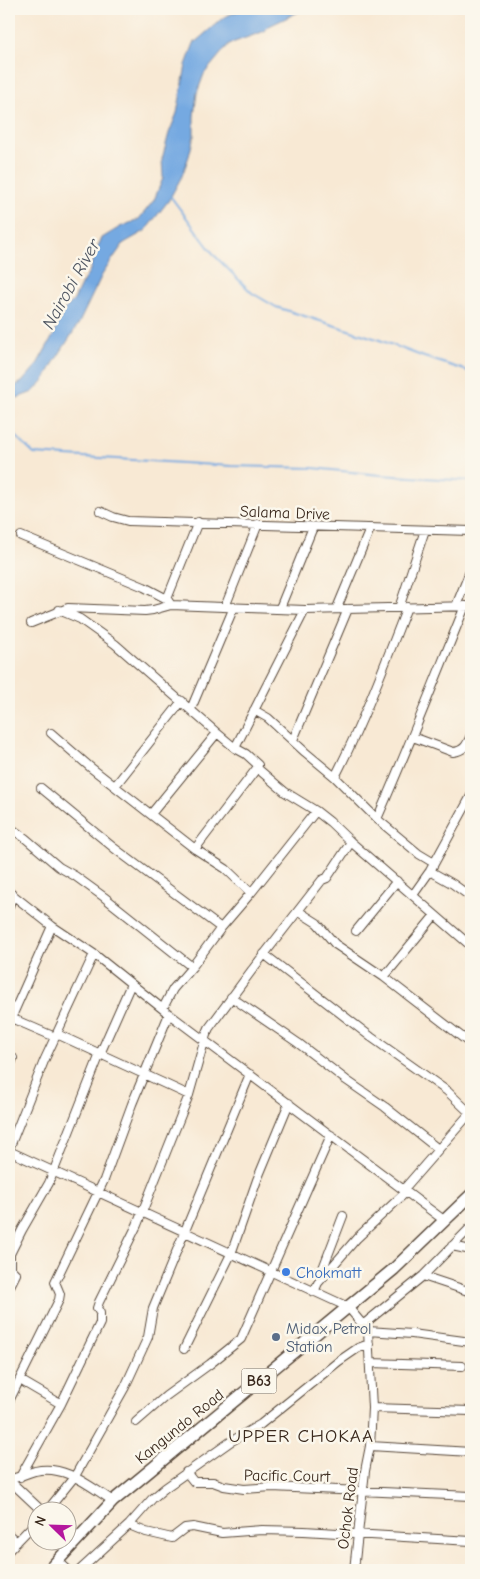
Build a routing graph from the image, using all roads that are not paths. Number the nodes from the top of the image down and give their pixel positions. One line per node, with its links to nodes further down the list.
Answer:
1 (100, 511): 2 (street, Salama Drive)
2 (198, 522): 3 (street, Salama Drive); 10 (street)
3 (258, 524): 4 (street, Salama Drive); 13 (street)
4 (313, 527): 5 (street, Salama Drive); 16 (street)
5 (370, 529): 6 (street, Salama Drive); 17 (street)
6 (425, 530): 7 (street, Salama Drive); 15 (street)
7 (471, 531)
8 (21, 536): 10 (street)
9 (471, 568): 11 (street)
10 (169, 602): 13 (street); 19 (street)
11 (456, 606): 12 (street); 15 (street)
12 (468, 606): 28 (street)
13 (225, 607): 14 (street)
14 (234, 607): 16 (street); 23 (street)
15 (403, 607): 18 (street); 32 (street)
16 (280, 608): 20 (street)
17 (337, 608): 18 (street); 20 (street)
18 (348, 609): 29 (street)
19 (59, 610): 21 (street); 22 (street)
20 (305, 610): 24 (street)
21 (31, 623)
22 (182, 701): 23 (street); 33 (street)
23 (191, 709): 26 (street)
24 (254, 710): 29 (street); 30 (street)
25 (51, 733): 33 (street)
26 (218, 733): 30 (street); 38 (street)
27 (471, 735): 28 (street)
28 (413, 737): 39 (street)
29 (293, 740): 32 (street)
30 (235, 748): 31 (street)
31 (257, 768): 37 (street); 42 (street)
32 (335, 777): 39 (street)
33 (114, 786): 38 (street)
34 (42, 788): 54 (street)
35 (471, 796): 36 (street)
36 (468, 808): 43 (street)
37 (316, 810): 41 (street); 46 (street)
38 (151, 814): 42 (street)
39 (377, 819): 43 (street)
40 (9, 827): 59 (street)
41 (351, 842): 45 (street); 51 (street)
42 (195, 849): 46 (street)
43 (434, 863): 44 (street)
44 (430, 871): 48 (street); 49 (street)
45 (397, 880): 48 (street); 55 (street)
46 (252, 893): 54 (street)
47 (11, 894): 50 (street); 53 (street)
48 (414, 895): 52 (street)
49 (471, 897)
50 (9, 906)
51 (298, 911): 58 (street); 60 (street)
52 (435, 915): 56 (street); 60 (street)
53 (52, 926): 57 (street); 64 (street)
54 (221, 928): 59 (street)
55 (356, 930)
56 (471, 946)
57 (94, 954): 61 (street); 65 (street)
58 (264, 954): 62 (street); 75 (street)
59 (192, 967): 63 (street)
60 (384, 977): 67 (street)
61 (131, 984): 63 (street); 68 (street)
62 (231, 997): 66 (street); 78 (street)
63 (166, 1011): 66 (street); 72 (street)
64 (10, 1021): 65 (street)
65 (56, 1036): 68 (street); 76 (street)
66 (206, 1041): 71 (street); 73 (street)
67 (471, 1044)
68 (100, 1054): 72 (street); 80 (street)
69 (13, 1058): 70 (street)
70 (9, 1069)
71 (250, 1074): 74 (street); 88 (street)
72 (144, 1075): 73 (street); 82 (street)
73 (189, 1095): 84 (street)
74 (289, 1103): 77 (street); 91 (street)
75 (471, 1112): 78 (street)
76 (12, 1134): 79 (street)
77 (331, 1135): 81 (street); 92 (street)
78 (438, 1149): 81 (street)
79 (9, 1150): 80 (street)
80 (53, 1172): 82 (street); 95 (street)
81 (405, 1191): 86 (street); 94 (street)
82 (98, 1193): 84 (street); 105 (street)
83 (471, 1195): 86 (highway, Kangundo Road / B63)
84 (142, 1213): 88 (street); 107 (street)
85 (343, 1216): 94 (street)
86 (445, 1221): 98 (highway, Kangundo Road / B63)
87 (471, 1227): 89 (street)
88 (185, 1233): 91 (street); 114 (street)
89 (452, 1246): 90 (street); 93 (street)
90 (471, 1250)
91 (230, 1254): 92 (street); 102 (street)
92 (270, 1272): 96 (street); 110 (street)
93 (423, 1276): 97 (street); 99 (street)
94 (318, 1283): 96 (street)
95 (9, 1288)
96 (314, 1292): 98 (street)
97 (471, 1292)
98 (348, 1307): 99 (street); 119 (highway, Kangundo Road / B63)
99 (366, 1327): 100 (street); 101 (street, Ochok Road)
100 (471, 1342)
101 (369, 1344): 103 (street, Ochok Road); 113 (street)
102 (184, 1349)
103 (371, 1363): 104 (street); 108 (street, Ochok Road)
104 (462, 1366)
105 (20, 1380): 106 (street); 107 (street)
106 (9, 1401)
107 (61, 1404): 115 (street)
108 (372, 1408): 109 (street); 111 (street, Ochok Road)
109 (471, 1412)
110 (136, 1422)
111 (370, 1446): 112 (street); 117 (street, Ochok Road)
112 (471, 1452)
113 (186, 1472): 117 (street, Pacific Court); 122 (street)
114 (75, 1476): 115 (street); 119 (street); 121 (street)
115 (20, 1477): 116 (street)
116 (9, 1480): 120 (street)
117 (363, 1490): 118 (street, Pacific Court); 125 (street, Ochok Road)
118 (471, 1496)
119 (113, 1501): 129 (highway, Kangundo Road / B63)
120 (33, 1502)
121 (53, 1502)
122 (129, 1525): 125 (street); 132 (street)
123 (28, 1530): 127 (street)
124 (9, 1534): 127 (street)
125 (358, 1534): 126 (street); 133 (street, Ochok Road)
126 (471, 1541)
127 (17, 1542): 128 (street)
128 (9, 1550)
129 (58, 1561): 130 (highway, Kangundo Road / B63); 131 (street)
130 (49, 1570)
131 (68, 1570)
132 (80, 1570)
133 (354, 1570)

